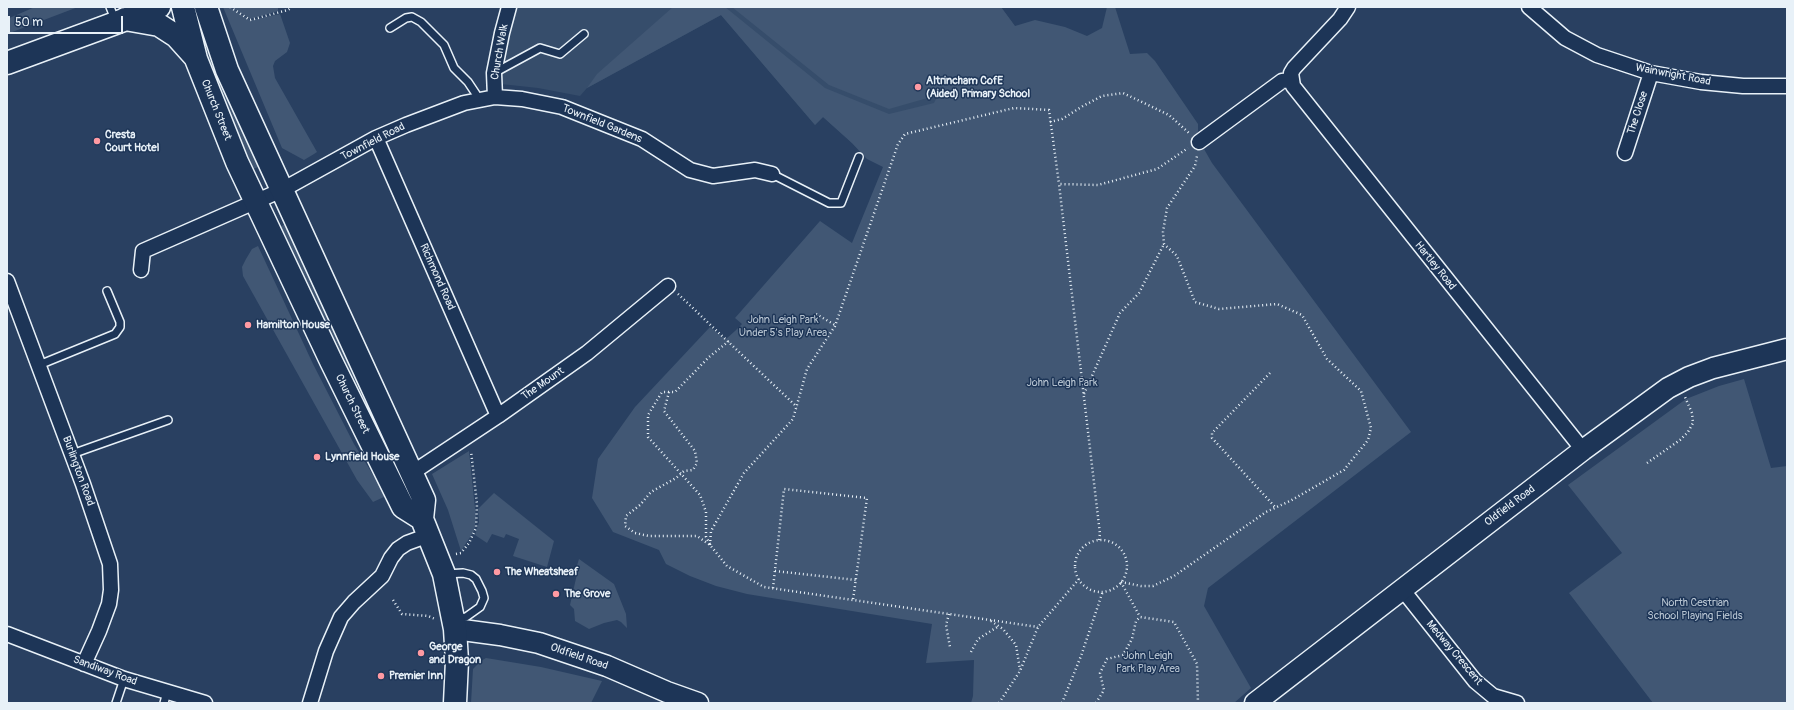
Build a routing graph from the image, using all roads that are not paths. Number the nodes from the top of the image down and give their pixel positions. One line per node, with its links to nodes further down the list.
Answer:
1 (159, 7): 7 (highway)
2 (183, 7): 10 (highway, Church Street)
3 (206, 7): 23 (highway)
4 (509, 7): 12 (street, Church Walk)
5 (1348, 7): 14 (street)
6 (1529, 7): 13 (street, Wainwright Road)
7 (121, 14): 10 (highway); 11 (highway)
8 (390, 28): 17 (lane)
9 (584, 34): 12 (lane)
10 (196, 59): 24 (highway, Church Street)
11 (7, 63)
12 (494, 73): 16 (street, Church Walk)
13 (1651, 73): 15 (street, Wainwright Road); 20 (street, The Close)
14 (1291, 80): 19 (street); 33 (street, Hartley Road)
15 (1787, 86)
16 (495, 97): 17 (street, Townfield Road); 22 (street, Townfield Gardens)
17 (480, 100): 18 (street, Townfield Road)
18 (376, 138): 23 (street, Townfield Road); 31 (street, Richmond Road)
19 (1199, 142)
20 (1625, 153)
21 (859, 157): 22 (lane)
22 (772, 174)
23 (282, 190): 24 (street, Townfield Road); 35 (highway)
24 (256, 201): 25 (street, Townfield Road); 36 (highway, Church Street)
25 (142, 270)
26 (7, 280): 30 (street, Burlington Road)
27 (668, 286): 31 (street, The Mount)
28 (107, 291): 30 (lane)
29 (1787, 349): 33 (street, Oldfield Road)
30 (39, 365): 34 (street, Burlington Road)
31 (498, 416): 35 (street, The Mount)
32 (168, 420): 34 (lane)
33 (1583, 450): 38 (street, Oldfield Road)
34 (72, 454): 41 (street, Burlington Road)
35 (412, 473): 36 (highway)
36 (426, 527): 37 (highway); 47 (street)
37 (441, 566): 39 (highway); 39 (lane)
38 (1402, 589): 44 (street, Medway Crescent); 50 (street, Oldfield Road)
39 (454, 625): 48 (highway); 49 (street, Oldfield Road)
40 (7, 634): 41 (street, Sandiway Road)
41 (84, 664): 42 (street, Sandiway Road)
42 (124, 678): 43 (street, Sandiway Road); 45 (lane)
43 (165, 698): 46 (street, Sandiway Road)
44 (1491, 699): 51 (street, Medway Crescent)
45 (116, 703)
46 (205, 703)
47 (310, 703)
48 (455, 703)
49 (698, 703)
50 (1255, 703)
51 (1517, 703)

